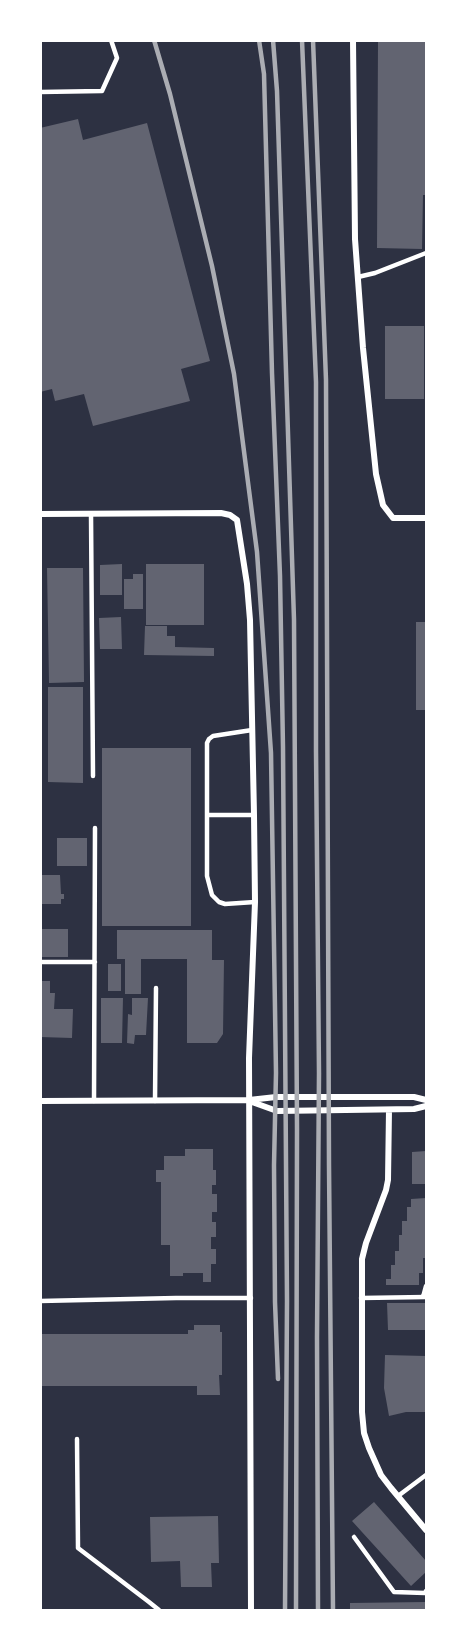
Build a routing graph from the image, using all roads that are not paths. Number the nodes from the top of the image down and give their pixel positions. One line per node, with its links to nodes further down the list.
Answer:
1 (111, 40): 3 (lane)
2 (353, 40): 5 (street)
3 (40, 92)
4 (426, 253): 5 (lane)
5 (358, 277): 8 (street)
6 (40, 514): 7 (street)
7 (91, 514): 9 (street); 10 (lane)
8 (426, 518)
9 (252, 730): 11 (lane); 12 (street)
10 (93, 776)
11 (207, 815): 12 (lane); 14 (lane)
12 (254, 815): 14 (street)
13 (95, 828): 16 (lane)
14 (255, 902): 18 (street)
15 (40, 962): 16 (lane)
16 (95, 962): 21 (lane)
17 (156, 988): 22 (lane)
18 (249, 1100): 19 (street); 22 (street); 24 (street); 27 (street)
19 (426, 1100)
20 (40, 1101): 21 (street)
21 (94, 1101): 22 (street)
22 (155, 1101)
23 (426, 1106): 24 (street)
24 (389, 1110): 28 (street)
25 (426, 1286): 26 (lane)
26 (425, 1297): 28 (lane)
27 (251, 1298): 29 (lane); 37 (street)
28 (361, 1298): 32 (street)
29 (40, 1300)
30 (77, 1439): 36 (lane)
31 (426, 1475): 32 (lane)
32 (398, 1497): 33 (street)
33 (426, 1530)
34 (354, 1537): 35 (lane)
35 (426, 1591)
36 (159, 1611)
37 (251, 1611)

